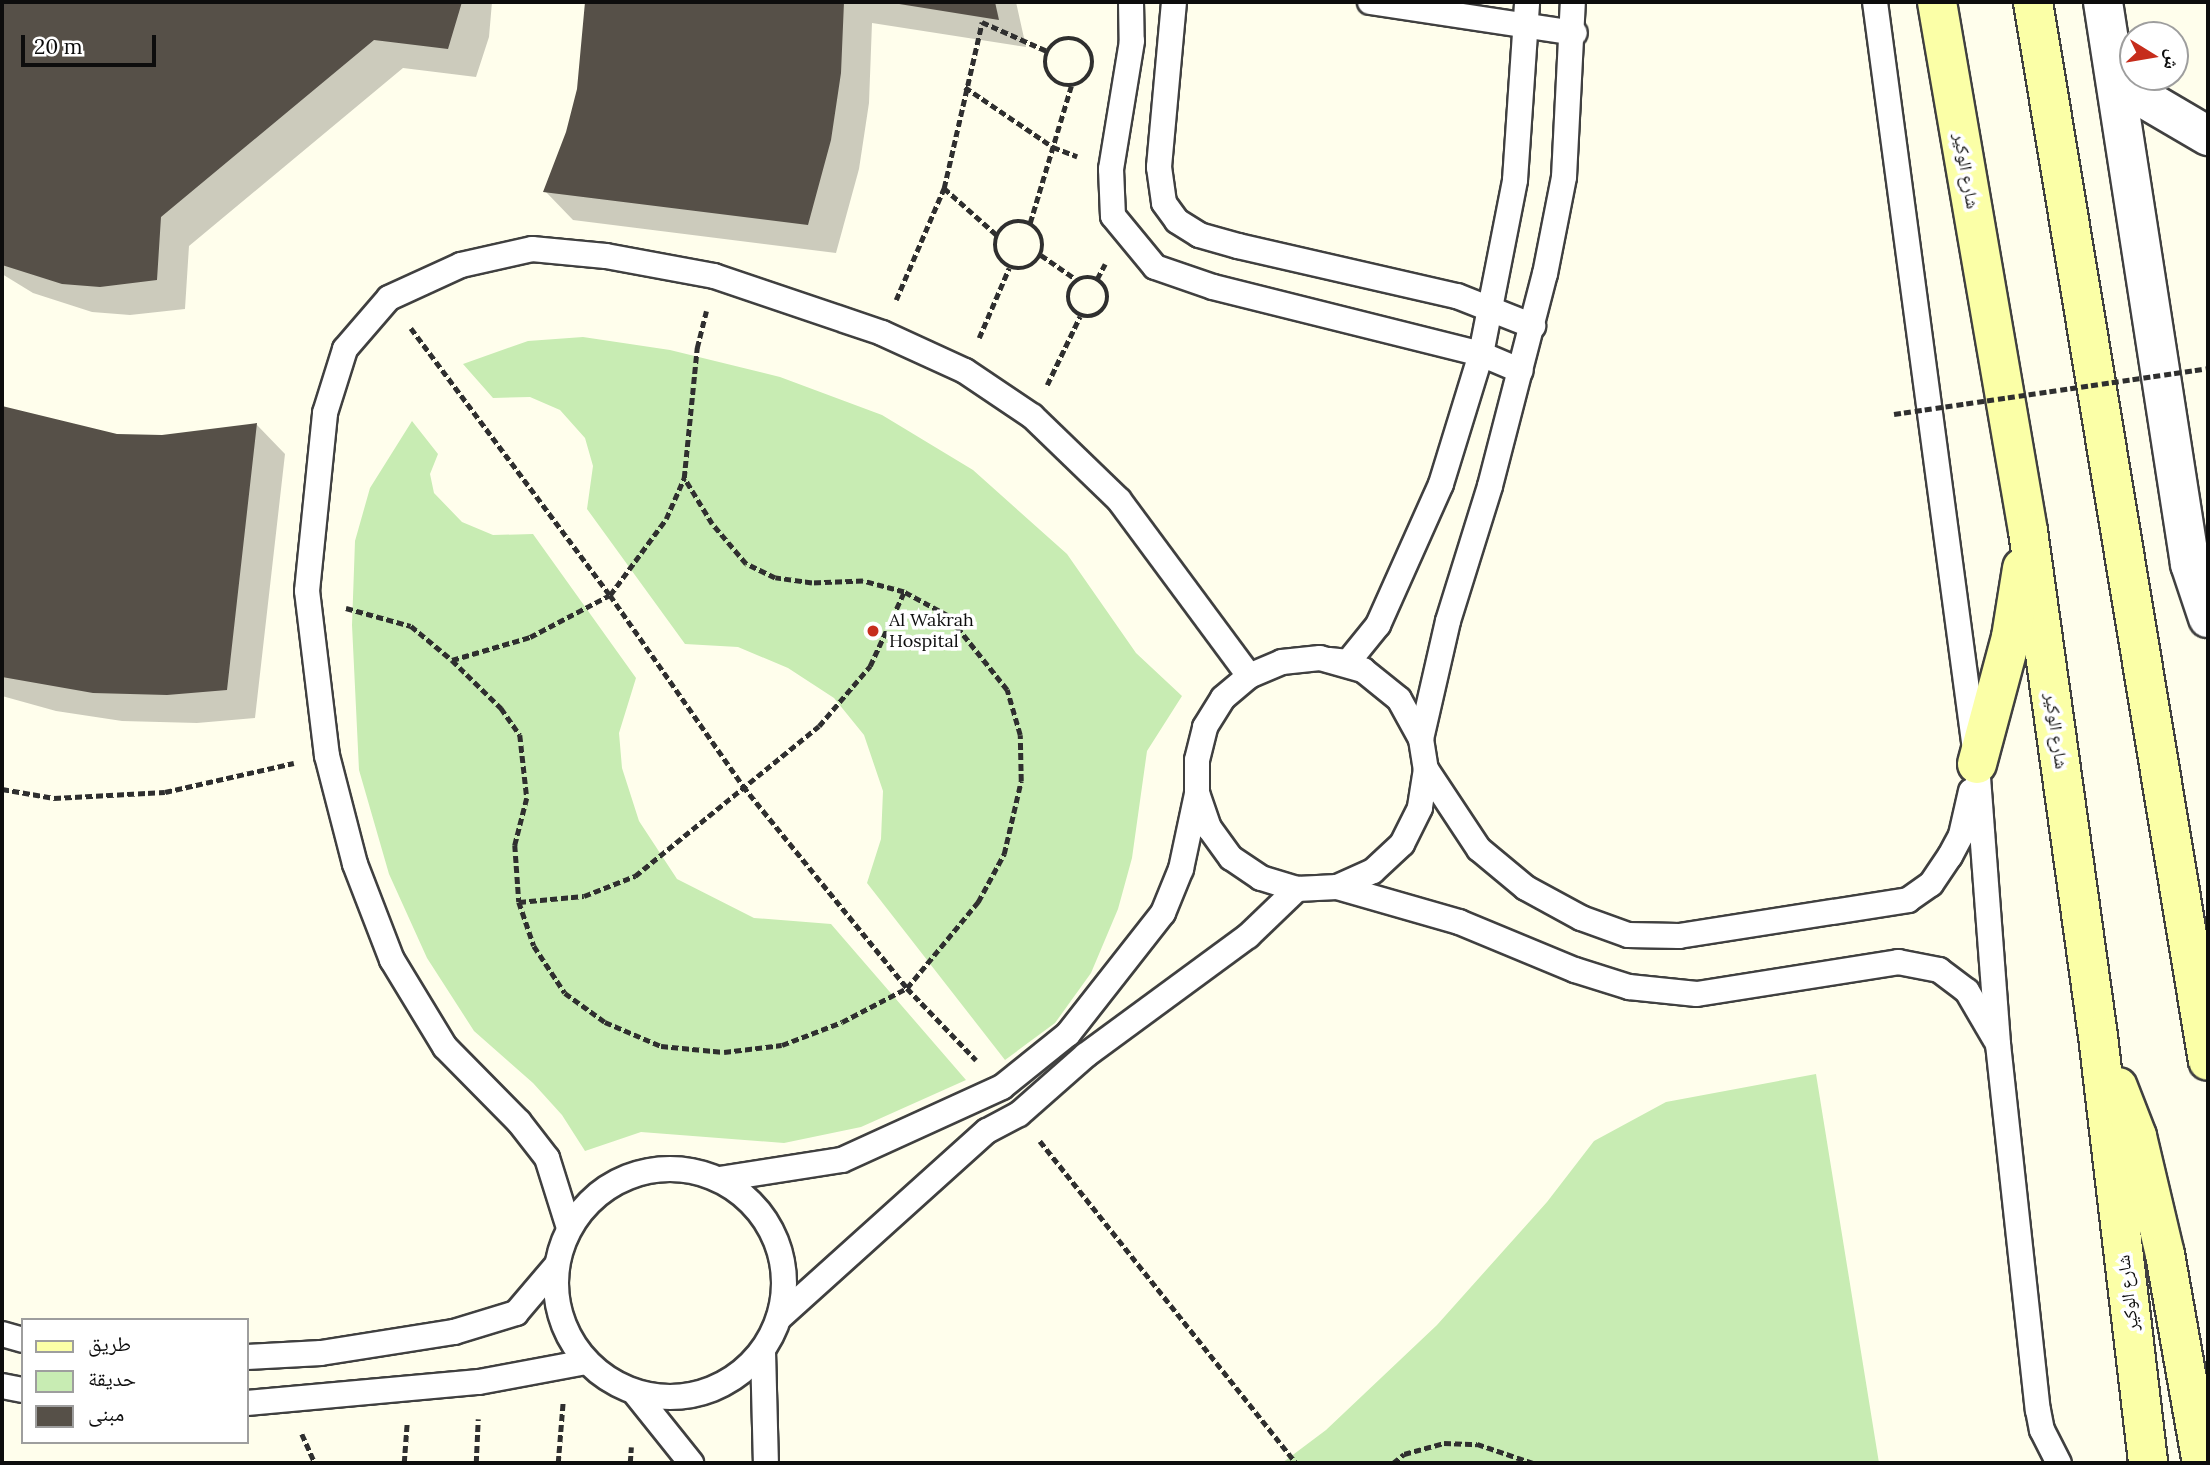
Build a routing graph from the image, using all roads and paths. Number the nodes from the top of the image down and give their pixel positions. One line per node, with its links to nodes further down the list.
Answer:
1 (1131, 2): 17 (lane)
2 (1174, 2): 26 (lane)
3 (1370, 2): 9 (lane)
4 (1573, 2): 10 (lane)
5 (1875, 2): 47 (lane)
6 (1937, 2): 37 (main road, شارع الوكير)
7 (2033, 2): 60 (main road)
8 (2103, 2): 12 (street)
9 (1527, 13): 10 (lane); 26 (lane)
10 (1575, 33): 28 (lane)
11 (1047, 51): 13 (path); 13 (path); 14 (path)
12 (2116, 82): 15 (street); 41 (street)
13 (1071, 86): 16 (path)
14 (965, 87): 16 (path); 18 (path)
15 (2208, 136)
16 (1053, 147): 17 (path); 19 (path)
17 (1111, 169): 30 (lane)
18 (944, 188): 20 (path); 29 (path)
19 (1030, 223): 20 (path); 21 (path)
20 (997, 235): 22 (path)
21 (1041, 256): 22 (path); 24 (path)
22 (1009, 268): 32 (path)
23 (714, 276): 25 (lane); 29 (lane); 36 (path)
24 (1077, 281): 27 (path); 27 (path)
25 (389, 298): 38 (lane); 40 (path)
26 (1490, 306): 28 (lane); 30 (lane)
27 (1080, 316): 35 (path)
28 (1533, 326): 33 (lane)
29 (882, 333): 32 (lane)
30 (1481, 354): 33 (lane); 42 (lane)
31 (2208, 368): 34 (path, bridge)
32 (965, 371): 35 (lane)
33 (1521, 371): 45 (lane)
34 (1894, 414)
35 (1032, 416): 44 (lane)
36 (684, 478): 39 (path); 40 (path)
37 (2028, 531): 47 (main road); 57 (main road, شارع الوكير)
38 (307, 591): 43 (path); 46 (lane)
39 (904, 592): 49 (path); 55 (path)
40 (610, 595): 43 (path); 49 (path)
41 (2208, 618)
42 (1320, 658): 44 (lane); 45 (lane)
43 (452, 660): 54 (path)
44 (1249, 676): 51 (lane)
45 (1421, 739): 48 (lane)
46 (327, 756): 50 (path); 64 (lane)
47 (1977, 765): 48 (lane); 58 (lane)
48 (1426, 769): 52 (lane)
49 (743, 786): 54 (path); 55 (path)
50 (2, 789)
51 (1197, 793): 53 (lane); 56 (lane)
52 (1337, 887): 53 (lane); 58 (lane)
53 (1297, 889): 59 (lane)
54 (519, 902): 55 (path)
55 (906, 988): 61 (path)
56 (1068, 1034): 59 (lane); 61 (lane)
57 (2098, 1036): 85 (main road, شارع الوكير); 86 (main road)
58 (1998, 1044): 84 (lane)
59 (1086, 1055): 62 (lane)
60 (2208, 1061)
61 (1002, 1087): 63 (lane)
62 (1019, 1114): 66 (lane); 81 (path)
63 (720, 1179): 64 (lane); 66 (lane)
64 (569, 1228): 65 (lane)
65 (556, 1266): 70 (lane); 71 (lane)
66 (779, 1318): 69 (lane)
67 (2, 1334): 68 (lane)
68 (21, 1339)
69 (763, 1351): 75 (lane); 80 (lane)
70 (248, 1357)
71 (576, 1364): 72 (lane); 75 (lane); 78 (path)
72 (479, 1382): 76 (lane); 77 (path)
73 (2, 1386): 74 (lane)
74 (21, 1390)
75 (635, 1393): 79 (lane)
76 (248, 1403)
77 (476, 1463)
78 (558, 1463)
79 (691, 1463)
80 (766, 1463)
81 (1296, 1463)
82 (1393, 1463): 83 (path)
83 (1533, 1463)
84 (2059, 1463)
85 (2148, 1463)
86 (2202, 1463)

